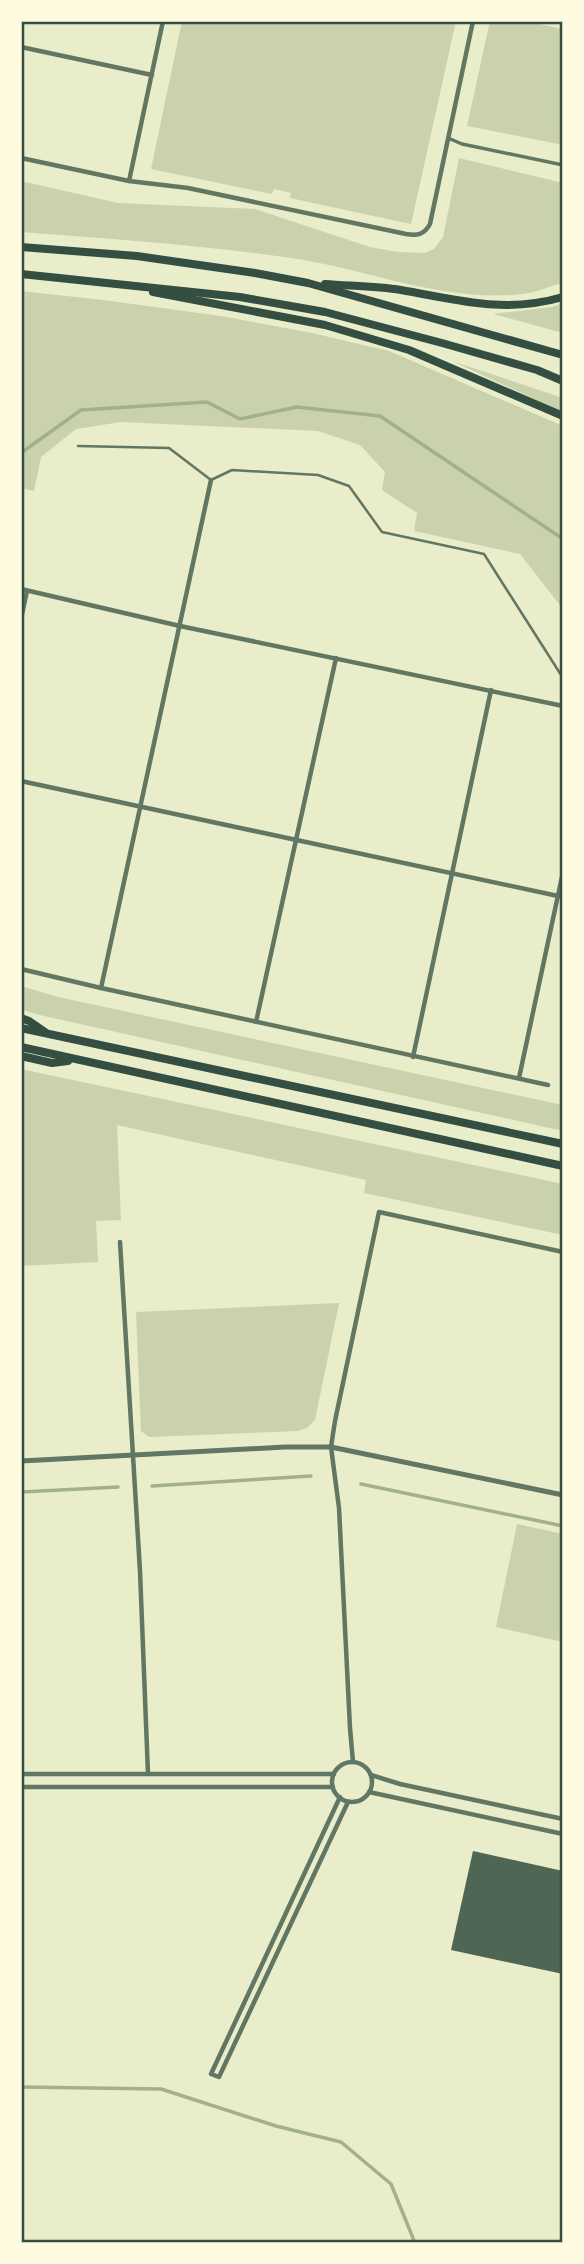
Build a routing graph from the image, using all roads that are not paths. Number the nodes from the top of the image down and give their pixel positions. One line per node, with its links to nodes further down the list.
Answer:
1 (163, 21): 4 (street)
2 (473, 21): 5 (street)
3 (21, 47): 4 (street)
4 (152, 75): 8 (street)
5 (448, 138): 7 (street); 8 (street)
6 (21, 158): 8 (street)
7 (563, 166)
8 (129, 181)
9 (21, 247): 12 (highway)
10 (21, 274): 11 (highway)
11 (95, 281): 15 (highway); 16 (highway)
12 (308, 283): 13 (highway); 14 (highway)
13 (563, 297)
14 (563, 355)
15 (563, 381)
16 (563, 416)
17 (78, 446): 18 (lane)
18 (211, 480): 21 (street); 23 (lane)
19 (24, 590): 20 (street); 21 (street)
20 (21, 619)
21 (180, 626): 22 (street); 27 (street)
22 (336, 658): 24 (street); 28 (street)
23 (563, 678)
24 (491, 690): 25 (street); 30 (street)
25 (563, 706)
26 (21, 781): 27 (street)
27 (140, 807): 28 (street); 33 (street)
28 (296, 840): 30 (street); 35 (street)
29 (563, 872): 31 (street)
30 (452, 873): 31 (street); 40 (street)
31 (561, 897): 42 (street)
32 (21, 969): 33 (street)
33 (101, 988): 35 (street)
34 (21, 1018): 37 (highway)
35 (256, 1022): 40 (street)
36 (21, 1028): 37 (highway)
37 (50, 1035): 44 (highway)
38 (21, 1047): 41 (highway)
39 (21, 1056): 41 (highway)
40 (413, 1057): 42 (street)
41 (78, 1060): 45 (highway)
42 (519, 1078): 43 (street)
43 (548, 1085)
44 (563, 1144)
45 (563, 1166)
46 (120, 1242): 49 (street)
47 (563, 1252): 48 (street)
48 (331, 1447): 49 (street); 51 (street); 52 (street)
49 (133, 1456): 50 (street); 54 (street)
50 (21, 1461)
51 (563, 1495)
52 (353, 1762): 55 (street); 56 (street)
53 (21, 1773): 54 (street)
54 (148, 1774): 55 (street)
55 (334, 1774): 58 (street)
56 (371, 1775): 59 (street); 62 (street)
57 (21, 1787): 58 (street)
58 (333, 1787): 60 (street)
59 (369, 1792): 61 (street); 63 (street)
60 (340, 1797): 61 (street); 61 (street)
61 (348, 1802)
62 (563, 1819)
63 (563, 1834)

